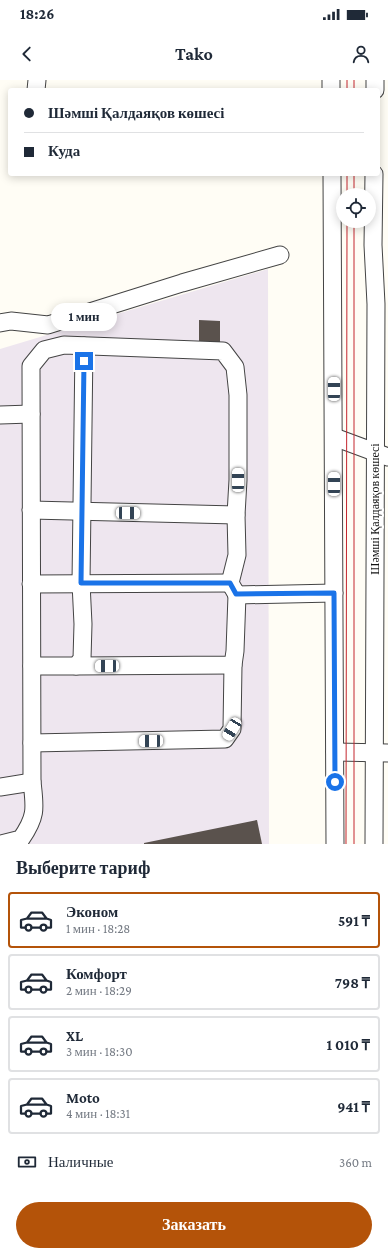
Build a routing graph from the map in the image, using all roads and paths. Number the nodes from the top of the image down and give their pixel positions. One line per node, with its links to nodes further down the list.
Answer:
1 (332, 176): 9 (street)
2 (374, 176): 4 (street, Шәмші Қалдаяқов көшесі)
3 (280, 255): 5 (street)
4 (382, 304): 10 (street, Шәмші Қалдаяқов көшесі)
5 (0, 322)
6 (84, 346): 7 (street); 12 (street); 13 (street)
7 (31, 414): 8 (street); 11 (street)
8 (0, 415)
9 (334, 437): 10 (street); 18 (street)
10 (382, 455): 14 (street, Шәмші Қалдаяқов көшесі)
11 (31, 510): 12 (street); 16 (street)
12 (82, 512): 13 (street); 15 (street)
13 (236, 515): 17 (street)
14 (382, 547): 24 (street, Шәмші Қалдаяқов көшесі)
15 (81, 583): 16 (street); 17 (street); 21 (street)
16 (31, 584): 20 (street)
17 (233, 589): 18 (street); 19 (street)
18 (334, 593): 23 (street)
19 (233, 665): 21 (street); 22 (street)
20 (32, 666): 21 (street); 22 (street)
21 (76, 666)
22 (32, 743): 25 (street)
23 (335, 752): 24 (street); 27 (street)
24 (382, 753): 29 (street, Шәмші Қалдаяқов көшесі)
25 (32, 782): 26 (street); 28 (street)
26 (0, 787)
27 (334, 843)
28 (1, 844)
29 (374, 844)

